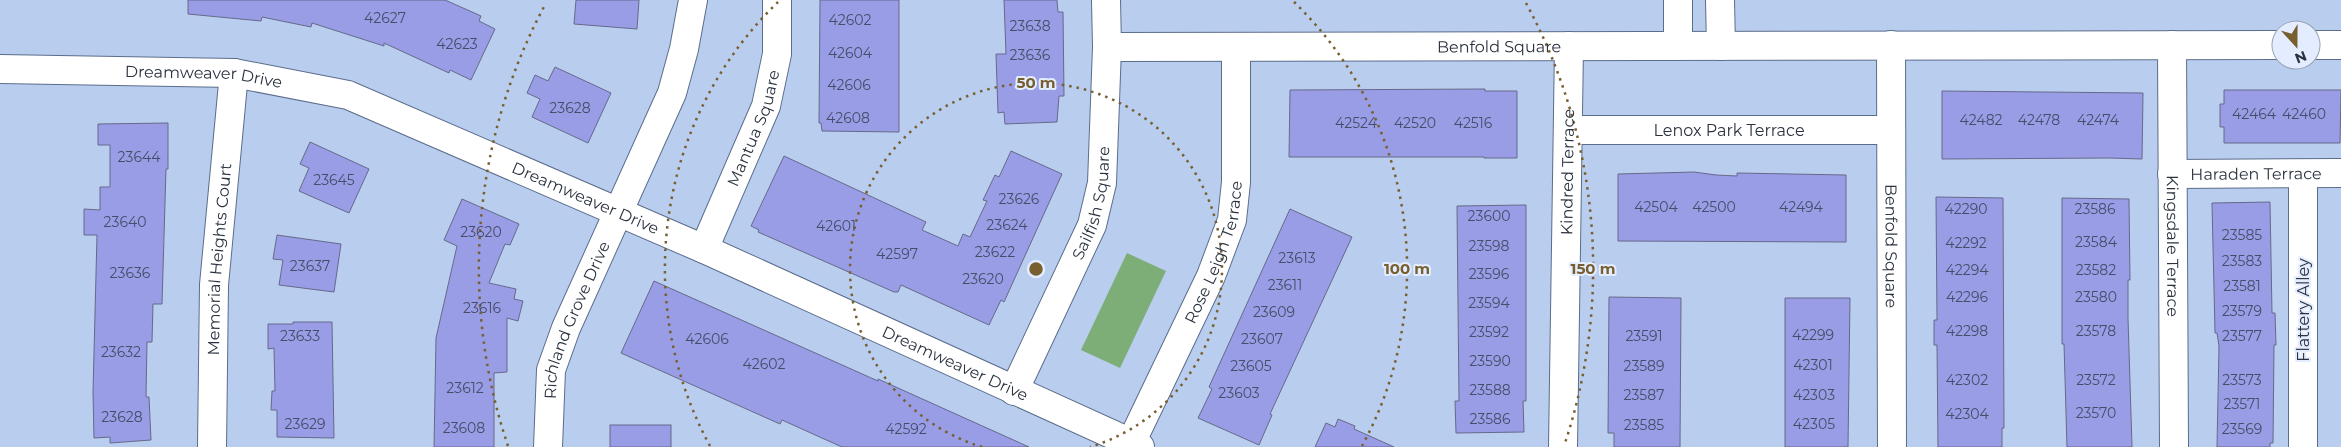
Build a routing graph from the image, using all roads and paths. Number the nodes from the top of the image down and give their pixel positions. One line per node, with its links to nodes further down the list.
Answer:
1 (693, 0): 23 (street, Richland Grove Drive)
2 (777, 0): 24 (street, Mantua Square)
3 (1106, 0): 14 (street, Sailfish Square)
4 (1678, 0): 12 (street)
5 (1720, 0): 13 (street)
6 (2172, 44): 7 (street, Benfold Square); 8 (street, Benfold Square); 21 (street, Kingsdale Terrace)
7 (1891, 45): 13 (street, Benfold Square); 19 (street, Benfold Square)
8 (2271, 45)
9 (2321, 45): 10 (street)
10 (2341, 45)
11 (1569, 46): 12 (street, Benfold Square); 15 (street, Benfold Square); 18 (street, Kindred Terrace)
12 (1678, 46): 13 (street, Benfold Square)
13 (1721, 46)
14 (1107, 47): 15 (street, Benfold Square); 25 (street, Sailfish Square)
15 (1236, 48): 26 (street, Rose Leigh Terrace)
16 (0, 69): 17 (street, Dreamweaver Drive)
17 (234, 73): 23 (street, Dreamweaver Drive); 27 (street, Memorial Heights Court)
18 (1568, 130): 19 (street, Lenox Park Terrace); 29 (street, Kindred Terrace)
19 (1890, 130): 30 (street, Benfold Square)
20 (2341, 173): 22 (street, Haraden Terrace)
21 (2172, 174): 22 (street, Haraden Terrace); 31 (street, Kingsdale Terrace)
22 (2303, 174): 32 (street, Flattery Alley)
23 (619, 213): 24 (street, Dreamweaver Drive); 28 (street, Richland Grove Drive)
24 (704, 249): 25 (street, Dreamweaver Drive)
25 (1014, 391): 26 (street, Dreamweaver Drive)
26 (1135, 445)
27 (212, 447)
28 (548, 447)
29 (1563, 447)
30 (1892, 447)
31 (2174, 447)
32 (2302, 447)

